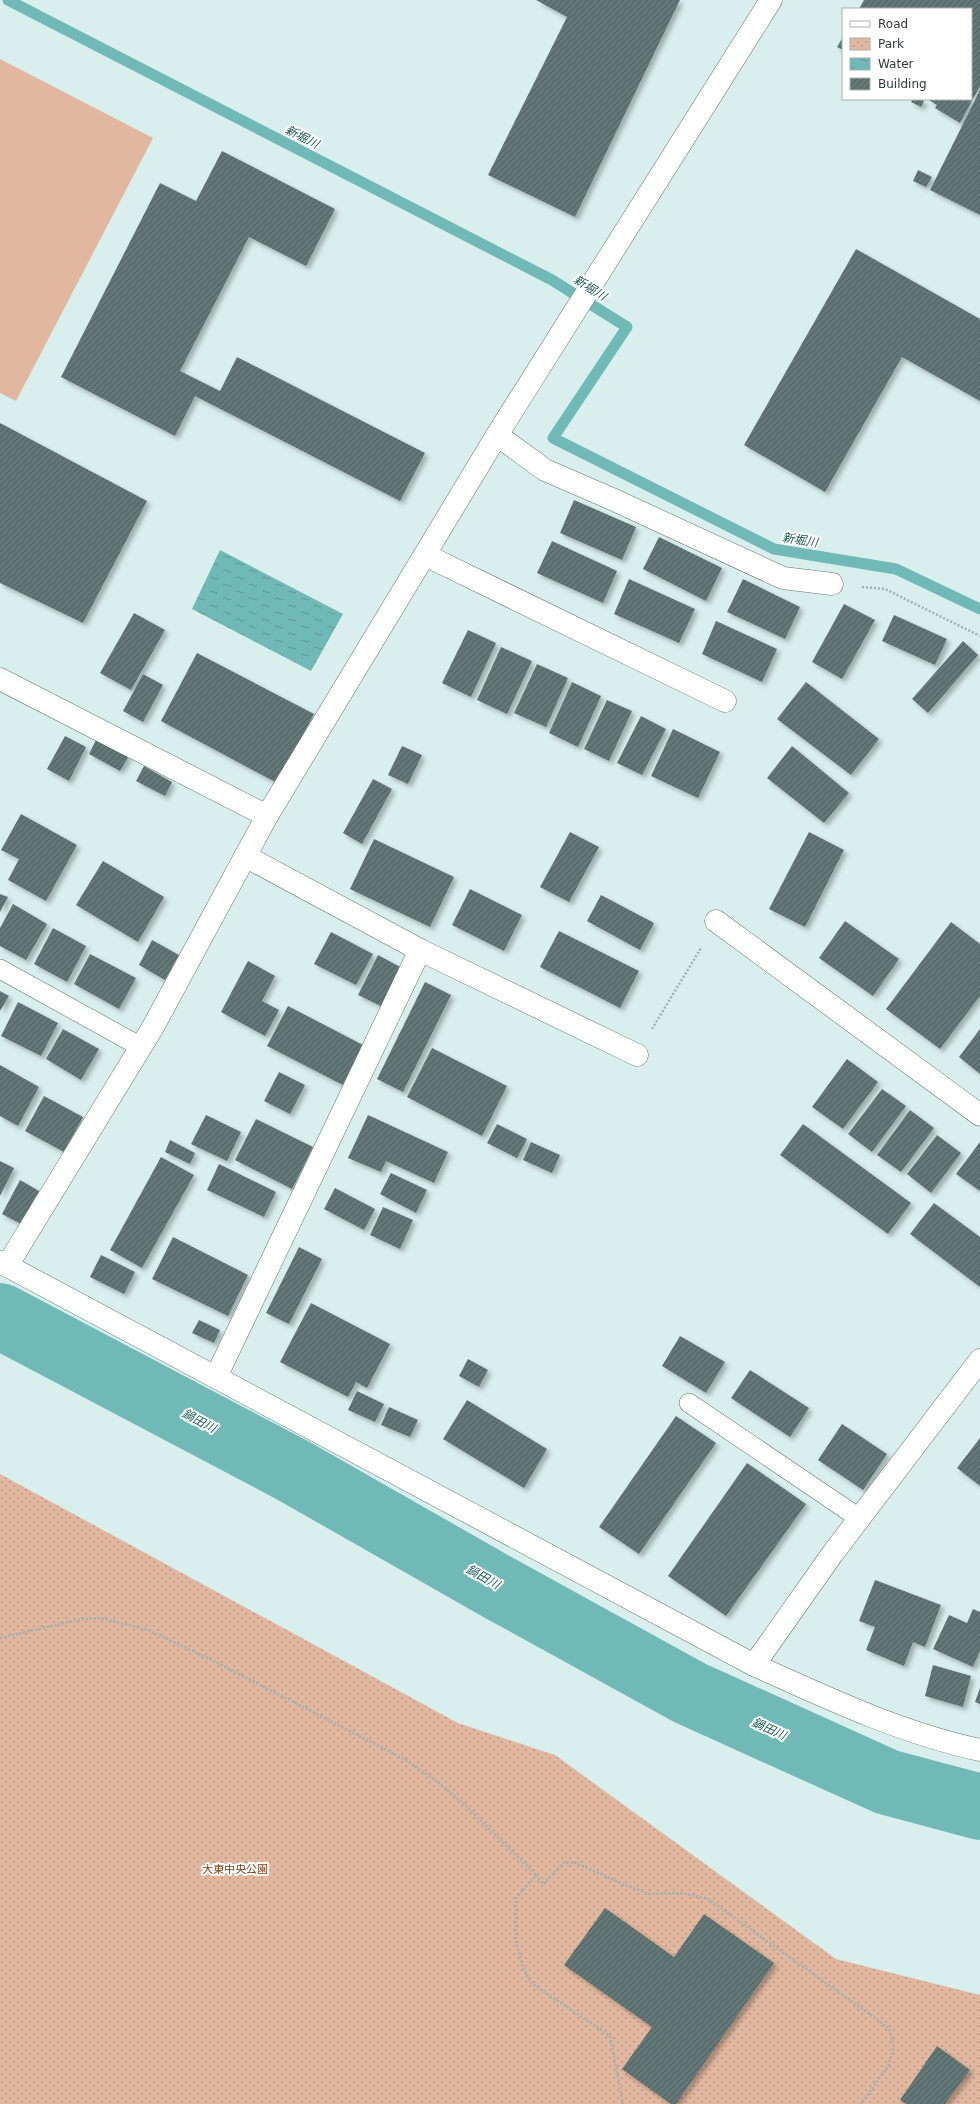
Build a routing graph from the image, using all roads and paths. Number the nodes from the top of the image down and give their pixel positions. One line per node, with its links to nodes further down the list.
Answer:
1 (771, 0): 2 (street)
2 (497, 435): 3 (street); 4 (street)
3 (425, 555): 7 (street); 8 (street)
4 (832, 584): 5 (path)
5 (980, 636)
6 (0, 679): 8 (street)
7 (725, 700)
8 (267, 816): 9 (street)
9 (245, 856): 11 (street); 13 (street)
10 (716, 921): 14 (path); 15 (street)
11 (420, 950): 14 (street); 18 (street)
12 (0, 969): 13 (lane)
13 (141, 1047): 16 (street)
14 (637, 1055)
15 (980, 1115)
16 (3, 1264): 18 (street)
17 (980, 1360): 20 (street)
18 (216, 1377): 23 (street)
19 (689, 1403): 20 (lane)
20 (860, 1518): 23 (street)
21 (2, 1635): 22 (path); 25 (path)
22 (0, 1638)
23 (754, 1665): 24 (street)
24 (980, 1750)
25 (536, 1875): 26 (path); 27 (path)
26 (623, 2104)
27 (861, 2104)

